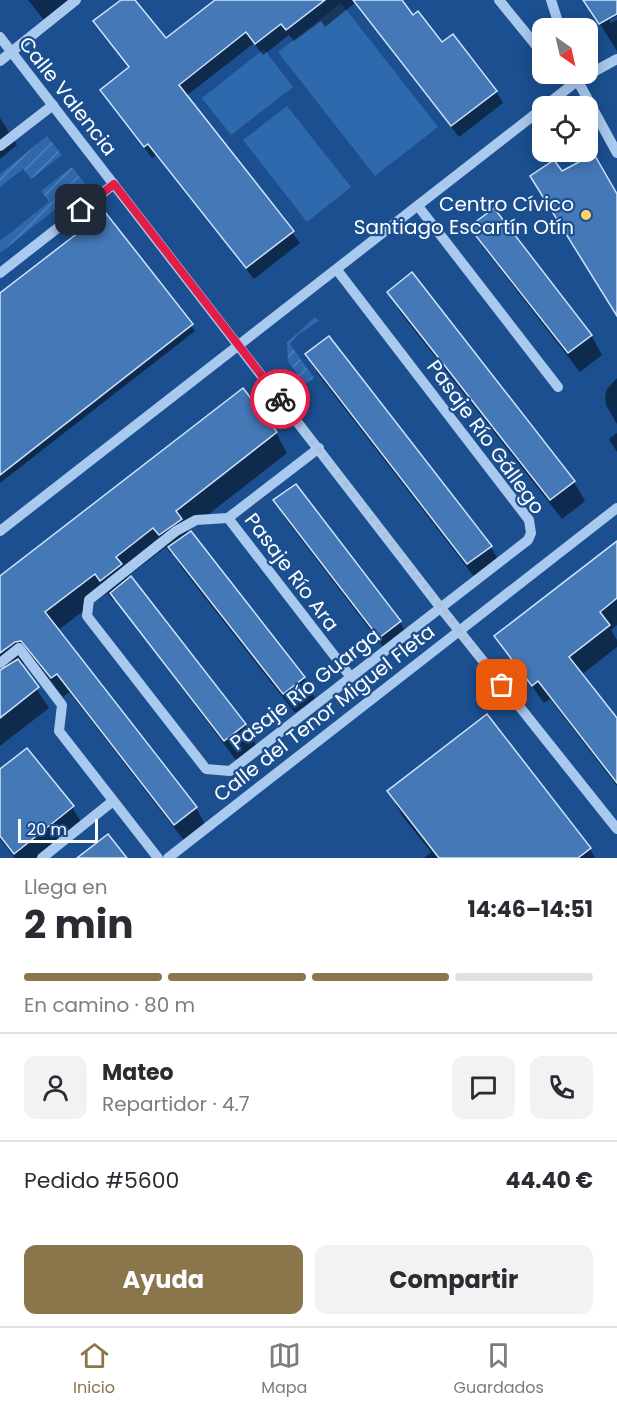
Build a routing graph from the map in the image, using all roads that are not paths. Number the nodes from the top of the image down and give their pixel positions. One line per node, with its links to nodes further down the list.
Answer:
1 (76, 0): 7 (street)
2 (499, 0): 6 (street)
3 (551, 0): 4 (street)
4 (557, 18)
5 (0, 37): 7 (street, Calle Valencia)
6 (532, 40)
7 (12, 52): 9 (street); 14 (street, Calle Valencia)
8 (617, 59): 10 (street)
9 (0, 61)
10 (598, 67)
11 (568, 84): 13 (street)
12 (579, 84): 17 (street)
13 (555, 96)
14 (52, 105): 16 (street); 18 (street, Calle Valencia)
15 (532, 116): 19 (street)
16 (0, 146)
17 (617, 153)
18 (114, 184): 21 (street); 22 (street, Calle Valencia)
19 (418, 206): 20 (street); 23 (street)
20 (337, 270): 22 (street); 28 (street, Pasaje Río Gállego)
21 (0, 273)
22 (238, 344): 24 (street, Calle Valencia); 27 (street)
23 (558, 387)
24 (319, 448): 26 (street); 28 (street, Calle Valencia)
25 (617, 508): 29 (street, Calle del Tenor Miguel Fleta)
26 (228, 518): 31 (street, Pasaje Río Ara); 31 (street, Pasaje Río Guarga)
27 (0, 531)
28 (440, 607): 29 (street, Calle Valencia); 31 (street, Pasaje Río Guarga)
29 (459, 631): 33 (street, Calle Valencia); 36 (street, Calle del Tenor Miguel Fleta)
30 (0, 663): 32 (street)
31 (350, 676)
32 (113, 801): 34 (street); 35 (street)
33 (617, 830)
34 (42, 858)
35 (158, 858)
36 (168, 858)

